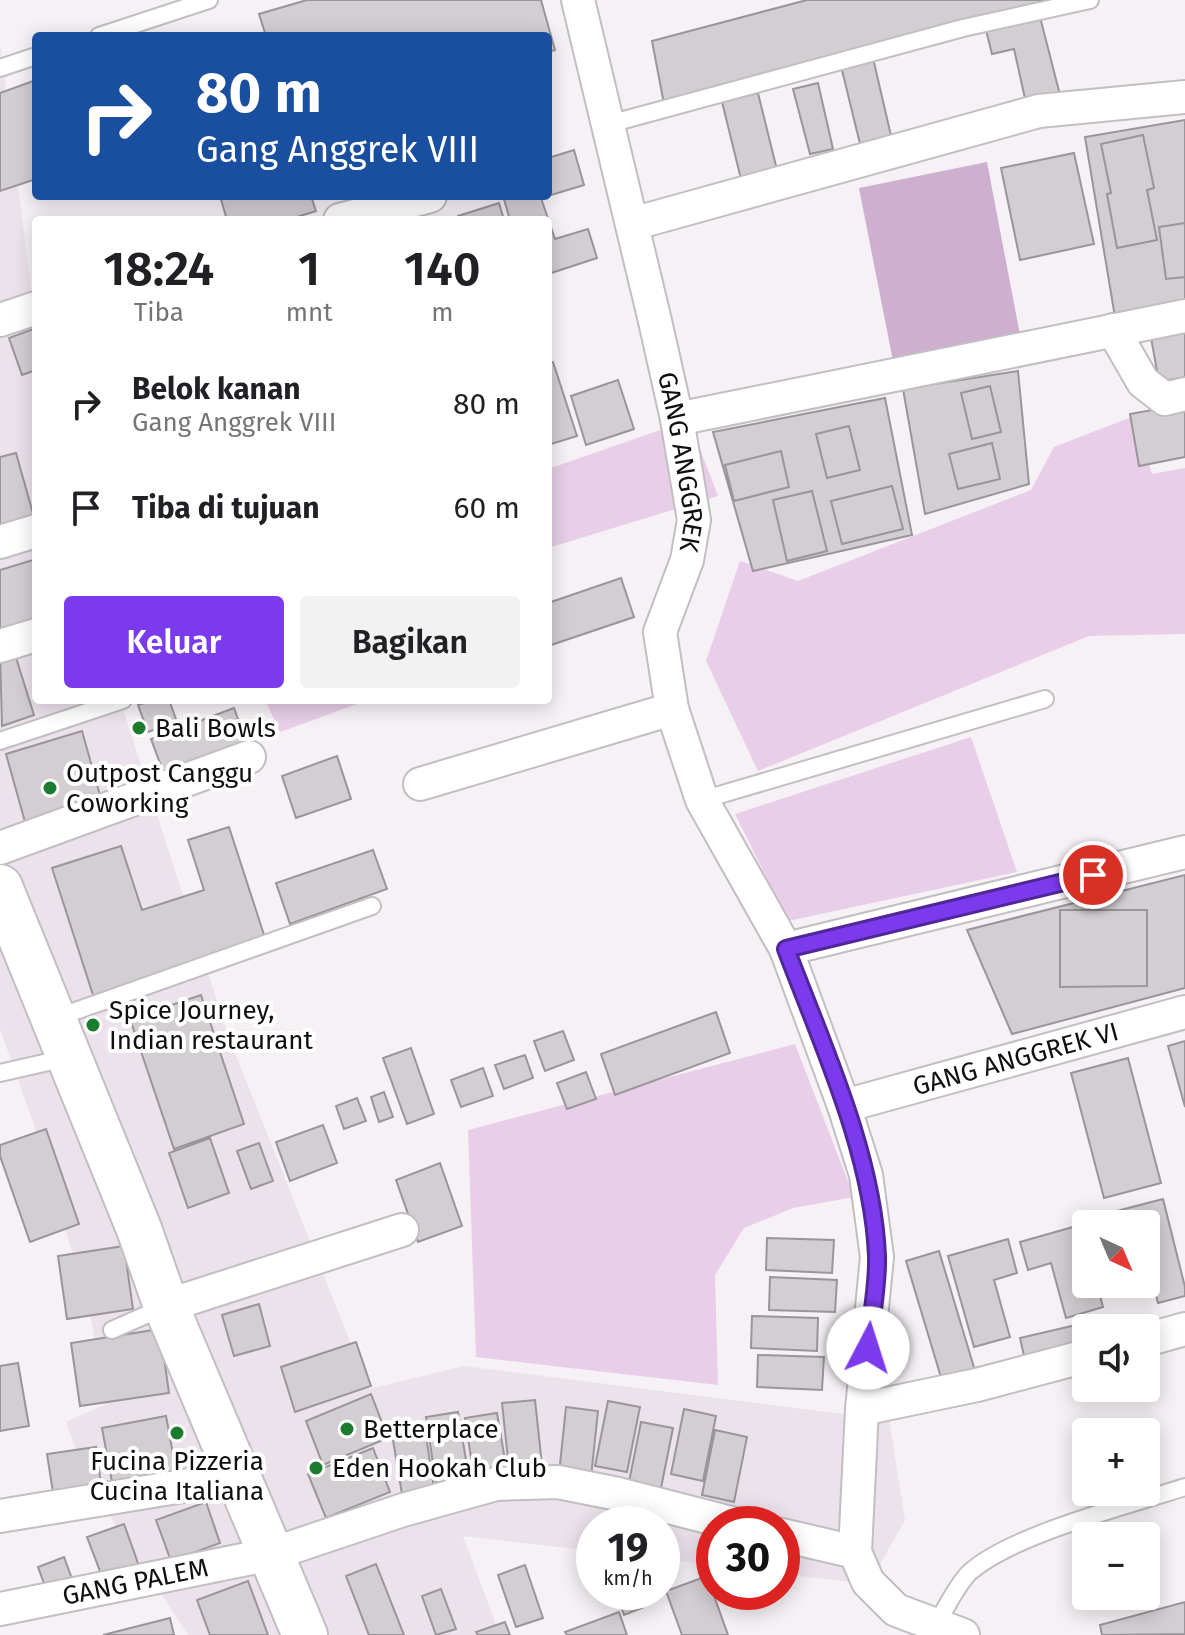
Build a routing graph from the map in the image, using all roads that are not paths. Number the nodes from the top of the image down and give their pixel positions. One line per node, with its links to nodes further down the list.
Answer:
1 (209, 0): 4 (lane)
2 (578, 0): 8 (street, GANG ANGGREK)
3 (1090, 0): 8 (lane)
4 (111, 32)
5 (32, 57): 6 (lane)
6 (0, 68)
7 (1185, 97): 11 (street)
8 (609, 124): 11 (street, GANG ANGGREK)
9 (415, 200): 10 (street)
10 (355, 216)
11 (632, 224): 17 (street, GANG ANGGREK)
12 (32, 309): 14 (street)
13 (1185, 316): 15 (street)
14 (0, 320)
15 (1113, 330): 16 (street); 17 (street)
16 (1185, 394)
17 (677, 419): 24 (street, GANG ANGGREK)
18 (32, 532): 19 (street)
19 (0, 542)
20 (32, 636): 21 (street)
21 (0, 646)
22 (1045, 699): 28 (lane)
23 (111, 704): 25 (lane)
24 (672, 709): 27 (street); 28 (street, GANG ANGGREK)
25 (0, 741)
26 (249, 757): 29 (street)
27 (420, 784)
28 (702, 800): 33 (street, GANG ANGGREK)
29 (0, 848)
30 (1185, 852): 33 (street)
31 (0, 887): 35 (street)
32 (372, 906): 35 (lane)
33 (786, 949): 37 (street, GANG ANGGREK)
34 (1185, 1012): 37 (street, GANG ANGGREK VI)
35 (60, 1038): 36 (lane); 39 (street)
36 (0, 1073)
37 (844, 1106): 44 (street, GANG ANGGREK)
38 (402, 1230): 39 (street)
39 (166, 1306): 41 (lane); 45 (street)
40 (1185, 1329): 42 (street)
41 (112, 1330)
42 (1160, 1336)
43 (1072, 1360): 44 (street)
44 (862, 1409): 50 (street, GANG ANGGREK)
45 (238, 1477): 48 (street); 51 (street)
46 (1185, 1487): 53 (lane)
47 (696, 1514): 51 (street, GANG PALEM)
48 (0, 1516)
49 (800, 1539): 50 (street)
50 (855, 1552): 53 (street)
51 (272, 1554): 52 (street, GANG PALEM); 54 (street)
52 (0, 1609)
53 (949, 1630)
54 (305, 1635)

